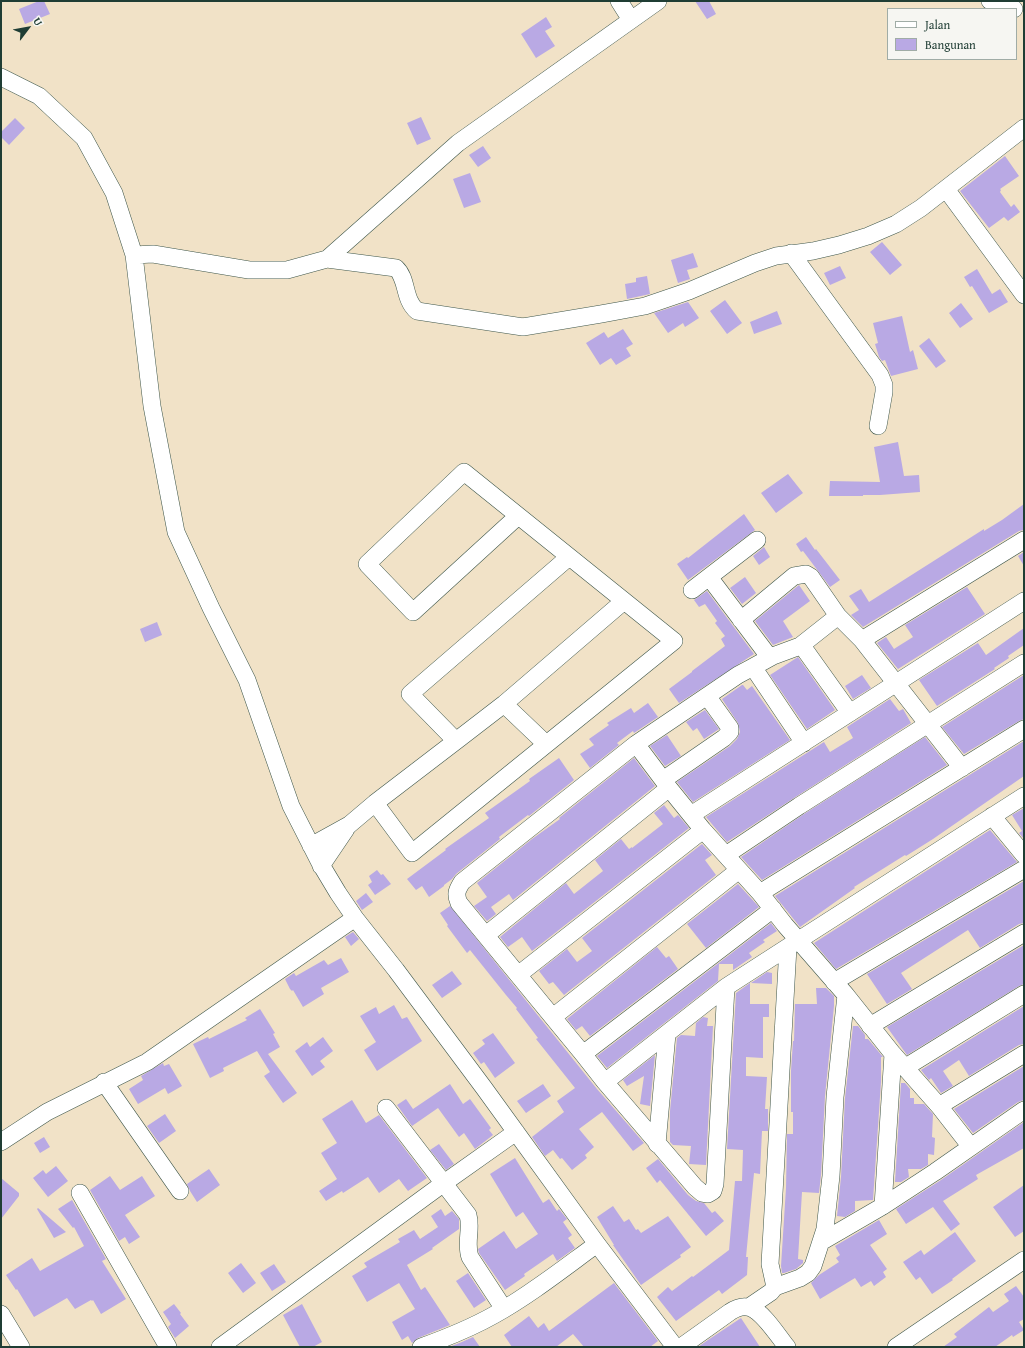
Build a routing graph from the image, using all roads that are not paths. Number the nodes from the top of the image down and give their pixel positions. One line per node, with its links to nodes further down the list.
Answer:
1 (619, 1): 5 (street)
2 (658, 1): 5 (street)
3 (990, 1): 4 (street)
4 (1016, 8)
5 (631, 20): 11 (street)
6 (1, 77): 10 (street)
7 (1023, 131): 8 (street)
8 (946, 189): 9 (street); 12 (street)
9 (791, 253): 11 (street); 13 (street)
10 (134, 255): 11 (street); 47 (street)
11 (327, 259)
12 (1024, 295)
13 (878, 426)
14 (518, 516): 14 (street); 17 (street)
15 (757, 540): 18 (street)
16 (1024, 540): 24 (street)
17 (568, 557): 20 (street); 35 (street)
18 (709, 577): 19 (street); 23 (street)
19 (692, 590)
20 (624, 601): 31 (street); 37 (street)
21 (1024, 601): 29 (street)
22 (838, 616): 23 (street); 24 (street); 25 (street)
23 (741, 620): 26 (street)
24 (862, 640): 29 (street)
25 (800, 646): 26 (street); 32 (street)
26 (772, 656): 28 (street)
27 (1024, 663): 33 (street)
28 (753, 667): 30 (street); 36 (street)
29 (897, 683): 32 (street); 33 (street)
30 (707, 696): 38 (street); 40 (street)
31 (504, 704): 35 (street); 37 (street)
32 (850, 713): 36 (street)
33 (928, 724): 39 (street); 48 (street)
34 (1024, 729): 39 (street)
35 (456, 741): 42 (street)
36 (804, 742): 43 (street)
37 (546, 744): 42 (street)
38 (636, 744): 40 (street); 57 (street)
39 (962, 768): 53 (street)
40 (666, 784): 43 (street); 57 (street)
41 (1024, 796): 44 (street)
42 (376, 803): 45 (street)
43 (690, 815): 46 (street)
44 (992, 816): 49 (street); 58 (street)
45 (349, 825): 47 (street); 50 (street)
46 (703, 830): 48 (street); 59 (street)
47 (311, 846): 50 (street)
48 (726, 855): 52 (street)
49 (1024, 855)
50 (321, 866): 55 (street)
51 (1024, 869): 60 (street)
52 (739, 870): 53 (street); 64 (street)
53 (760, 893): 54 (street)
54 (773, 909): 58 (street); 67 (street)
55 (355, 918): 71 (street); 76 (street)
56 (1024, 933): 65 (street)
57 (486, 935): 59 (street)
58 (793, 944): 60 (street); 61 (street); 87 (street)
59 (518, 976): 64 (street)
60 (834, 982): 63 (street)
61 (726, 987): 66 (street); 78 (street)
62 (1024, 994): 70 (street)
63 (846, 995): 65 (street); 84 (street)
64 (553, 1017): 67 (street)
65 (870, 1026): 68 (street)
66 (667, 1034): 72 (street); 78 (street)
67 (583, 1054): 72 (street)
68 (894, 1054): 70 (street); 83 (street)
69 (1024, 1054): 73 (street)
70 (906, 1067): 73 (street)
71 (104, 1082): 77 (street); 81 (street)
72 (605, 1082): 78 (street)
73 (939, 1106): 79 (street)
74 (386, 1108): 80 (street)
75 (1024, 1110): 79 (street)
76 (516, 1132): 80 (street); 85 (street)
77 (1, 1142)
78 (657, 1144)
79 (970, 1147): 83 (street)
80 (444, 1183): 89 (street); 93 (street)
81 (180, 1191)
82 (80, 1193): 92 (street)
83 (883, 1206): 84 (street)
84 (821, 1242): 87 (street)
85 (597, 1244): 89 (street); 95 (street)
86 (1024, 1260): 98 (street)
87 (775, 1287): 88 (street)
88 (749, 1307): 96 (street); 97 (street)
89 (504, 1309): 94 (street)
90 (1, 1314): 91 (street)
91 (21, 1347)
92 (168, 1347)
93 (220, 1347)
94 (421, 1347)
95 (675, 1347)
96 (681, 1347)
97 (787, 1347)
98 (896, 1347)

